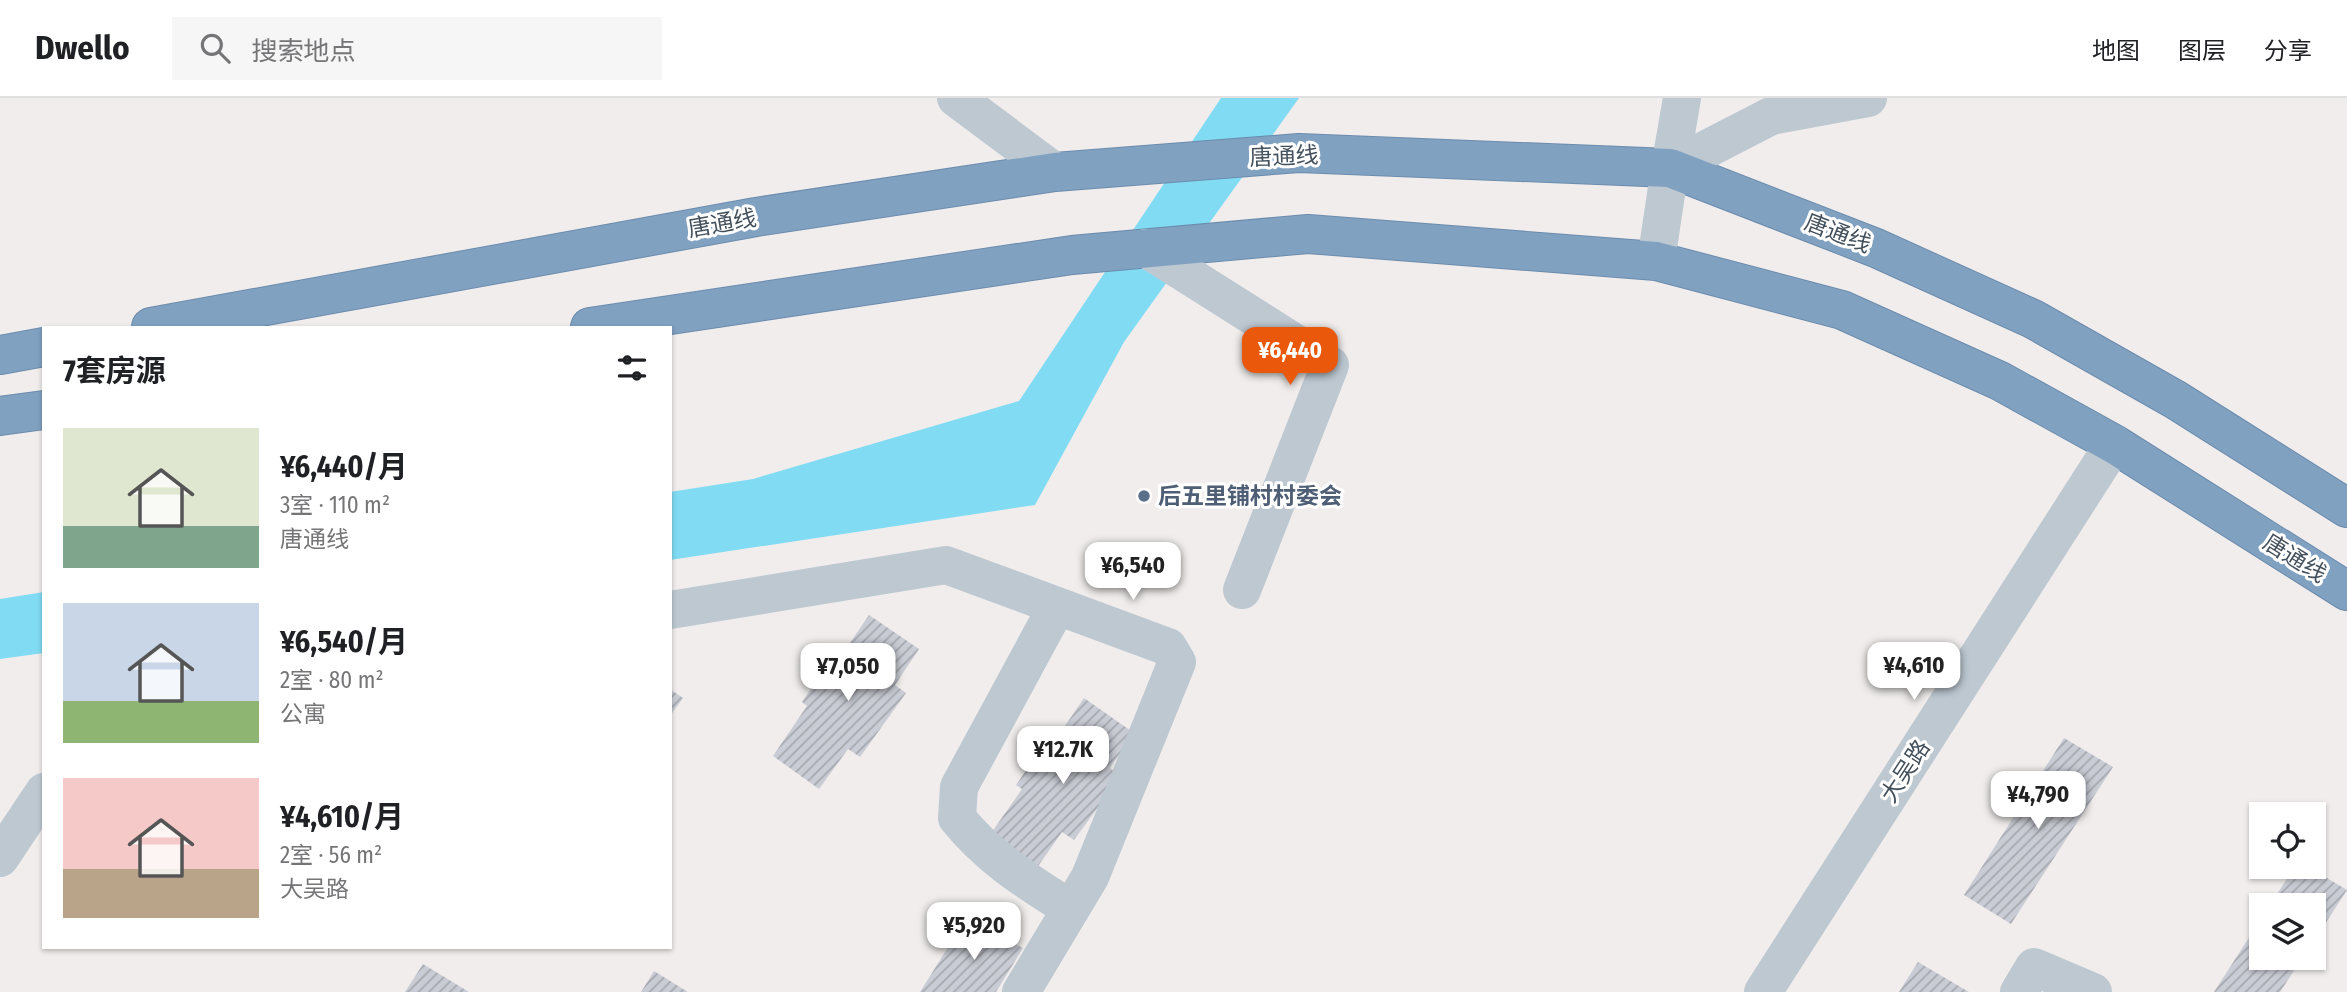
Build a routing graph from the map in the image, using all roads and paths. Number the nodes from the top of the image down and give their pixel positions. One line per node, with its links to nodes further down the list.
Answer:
1 (956, 98): 5 (street)
2 (1682, 98): 4 (street)
3 (1868, 98): 4 (street)
4 (1670, 168): 5 (highway, 唐通线); 7 (street); 15 (highway, 唐通线)
5 (1055, 172): 8 (highway, 唐通线)
6 (1144, 248): 7 (highway, 唐通线); 9 (highway, 唐通线); 16 (street)
7 (1656, 261): 14 (highway, 唐通线)
8 (156, 326)
9 (597, 326)
10 (42, 347): 11 (highway)
11 (0, 355)
12 (42, 410): 13 (highway)
13 (0, 416)
14 (2114, 444): 17 (highway, 唐通线); 24 (street, 大吴路)
15 (2347, 508)
16 (1242, 590)
17 (2347, 591)
18 (1057, 606): 19 (street); 22 (street); 22 (street)
19 (672, 610)
20 (42, 794): 21 (street)
21 (6, 833)
22 (1071, 909): 23 (street)
23 (1021, 992)
24 (1763, 992)
25 (2019, 992): 26 (street)
26 (2092, 992)

